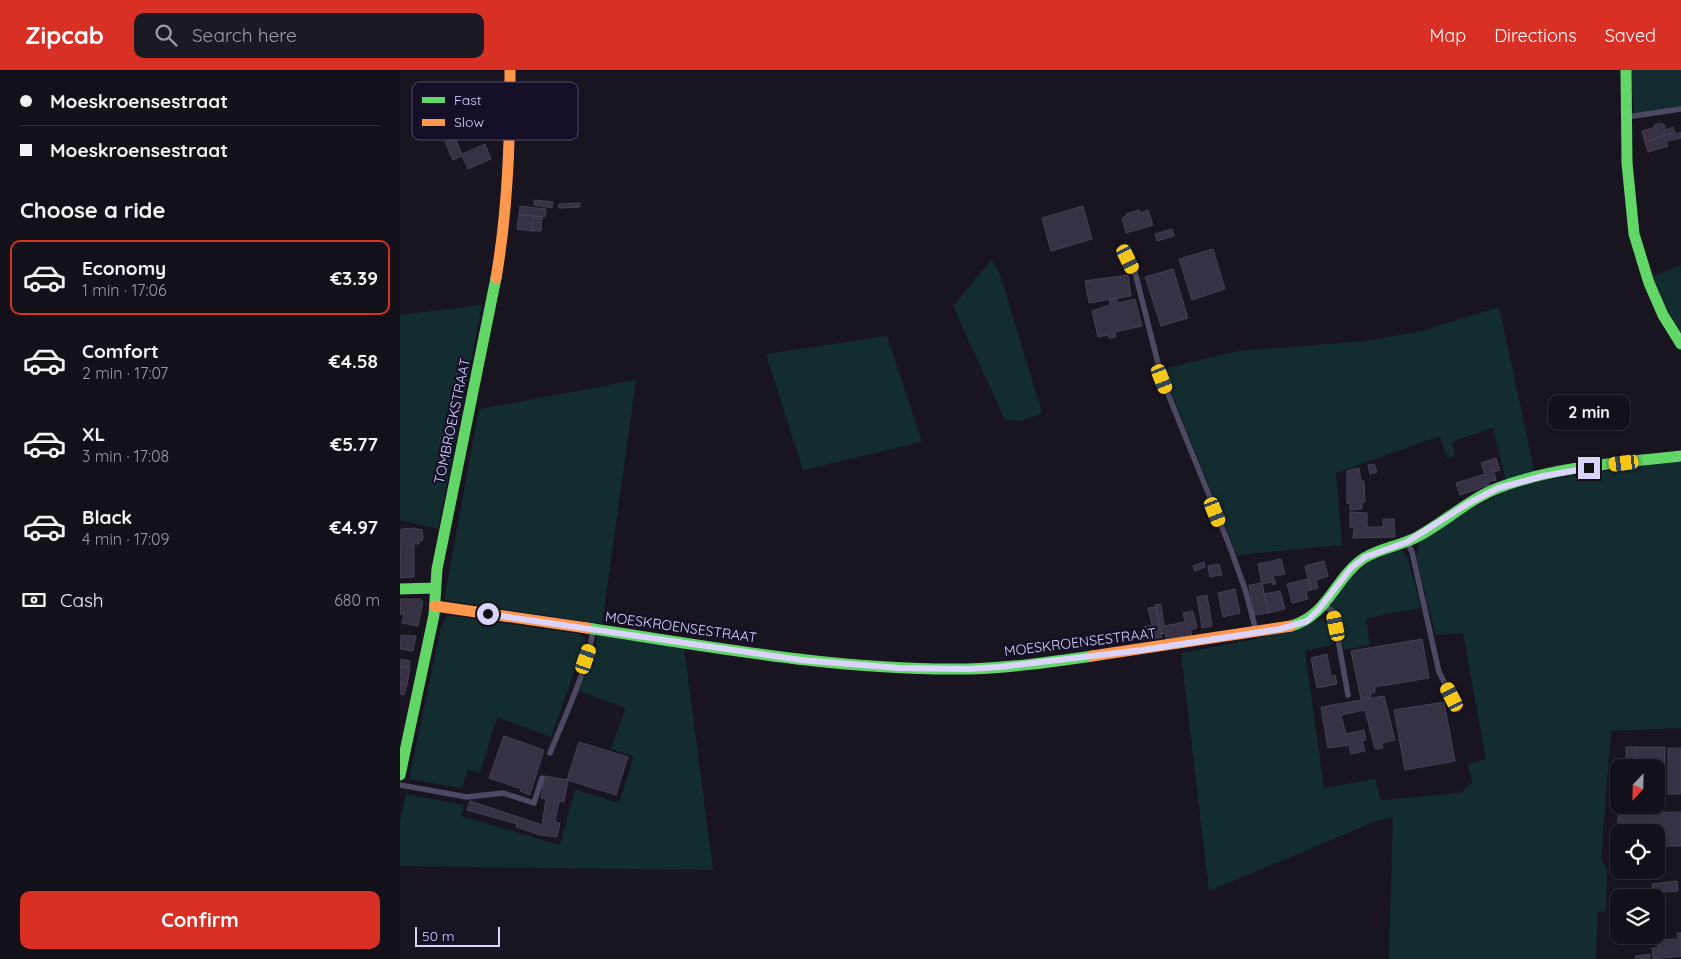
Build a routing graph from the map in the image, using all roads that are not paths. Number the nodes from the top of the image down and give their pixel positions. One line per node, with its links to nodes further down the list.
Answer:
1 (1626, 70): 3 (street)
2 (1681, 109): 3 (lane)
3 (1625, 117): 6 (street)
4 (509, 140): 9 (street, TOMBROEKSTRAAT)
5 (1122, 247): 14 (lane)
6 (1681, 344)
7 (1681, 456): 8 (street, MOESKROENSESTRAAT)
8 (1407, 542): 11 (street, MOESKROENSESTRAAT); 16 (lane)
9 (435, 588): 10 (street); 12 (street, TOMBROEKSTRAAT)
10 (400, 589)
11 (1322, 605): 14 (street, MOESKROENSESTRAAT); 15 (lane)
12 (435, 606): 13 (street, MOESKROENSESTRAAT); 18 (street, TOMBROEKSTRAAT)
13 (593, 629): 14 (street, MOESKROENSESTRAAT); 17 (lane)
14 (1256, 633)
15 (1348, 695)
16 (1458, 709)
17 (550, 753)
18 (400, 775)
19 (542, 778): 20 (lane)
20 (400, 785)

